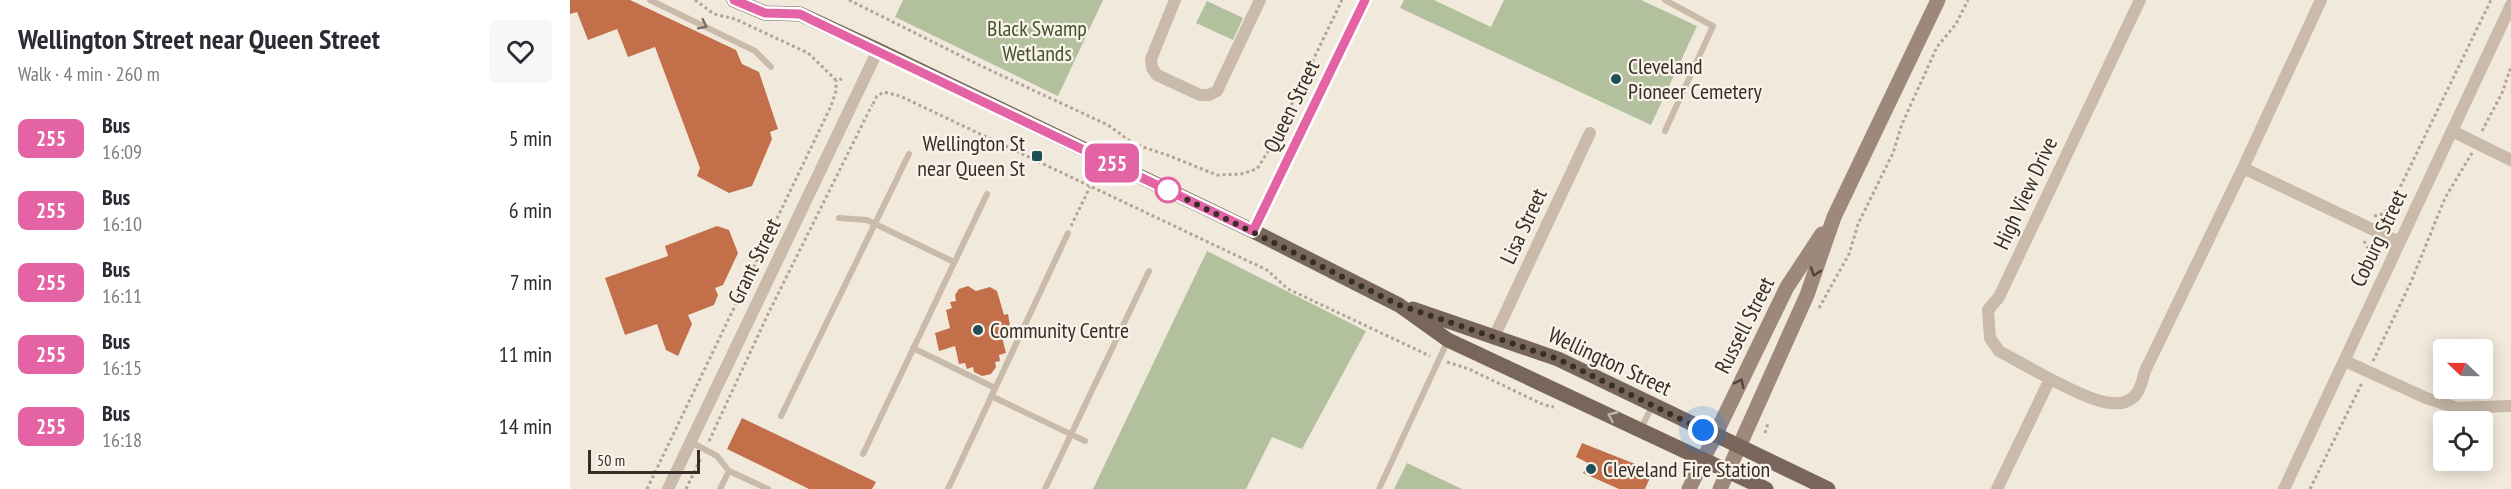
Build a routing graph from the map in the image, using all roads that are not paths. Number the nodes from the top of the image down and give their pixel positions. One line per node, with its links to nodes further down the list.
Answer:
1 (650, 0): 14 (lane, one-way to 14)
2 (734, 0): 12 (main road, Wellington Street)
3 (786, 0): 12 (main road, Wellington Street)
4 (1175, 0): 5 (street)
5 (1260, 0)
6 (1365, 0): 25 (street, Queen Street)
7 (1665, 0): 15 (lane)
8 (1938, 0): 22 (main road, Russell Street)
9 (2140, 0): 35 (street, High View Drive)
10 (2321, 0): 20 (street, High View Drive)
11 (2511, 5): 16 (street, Coburg Street)
12 (800, 14): 13 (main road, Wellington Street)
13 (878, 50): 25 (main road, Wellington Street); 45 (street, Grant Street)
14 (771, 67)
15 (1665, 131)
16 (2452, 131): 19 (street); 27 (street, Coburg Street)
17 (1590, 134): 31 (street, Lisa Street)
18 (909, 154): 24 (lane)
19 (2511, 159)
20 (2243, 168): 27 (street); 35 (street, High View Drive)
21 (987, 194): 28 (lane)
22 (1834, 217): 43 (main road, Russell Street, one-way to 22); 46 (main road, Russell Street, one-way to 46)
23 (839, 218): 24 (lane)
24 (875, 224): 28 (lane); 40 (lane)
25 (1253, 231): 30 (main road, Wellington Street)
26 (1068, 233): 36 (lane)
27 (2399, 242): 34 (street, Coburg Street)
28 (954, 262): 33 (lane)
29 (1149, 271): 42 (lane)
30 (1399, 305): 31 (main road, Wellington Street); 32 (main road, Wellington Street)
31 (1494, 337): 38 (main road, Wellington Street)
32 (1448, 340): 41 (main road, Wellington Street, one-way to 32); 56 (lane)
33 (913, 348): 36 (lane); 47 (lane)
34 (2345, 361): 39 (street); 62 (street, Coburg Street)
35 (2050, 379): 61 (street)
36 (995, 388): 37 (lane)
37 (991, 396): 42 (lane); 54 (lane)
38 (1653, 405): 41 (lane); 43 (main road, Wellington Street)
39 (2511, 406)
40 (781, 416)
41 (1640, 429): 48 (main road, Wellington Street)
42 (1071, 435): 44 (lane); 55 (lane)
43 (1715, 436): 46 (main road, Wellington Street); 48 (main road, Russell Street)
44 (1085, 441)
45 (690, 442): 49 (lane); 51 (street, Grant Street)
46 (1740, 447): 50 (main road, Russell Street); 60 (main road, Wellington Street)
47 (862, 454)
48 (1703, 459): 50 (main road, Wellington Street); 57 (main road, Russell Street)
49 (729, 471): 52 (lane); 53 (lane)
50 (1729, 471): 58 (main road, Russell Street); 59 (main road, Wellington Street)
51 (668, 489)
52 (720, 489)
53 (768, 489)
54 (948, 489)
55 (1045, 489)
56 (1379, 489)
57 (1689, 489)
58 (1720, 489)
59 (1766, 489)
60 (1828, 489)
61 (1996, 489)
62 (2284, 489)

